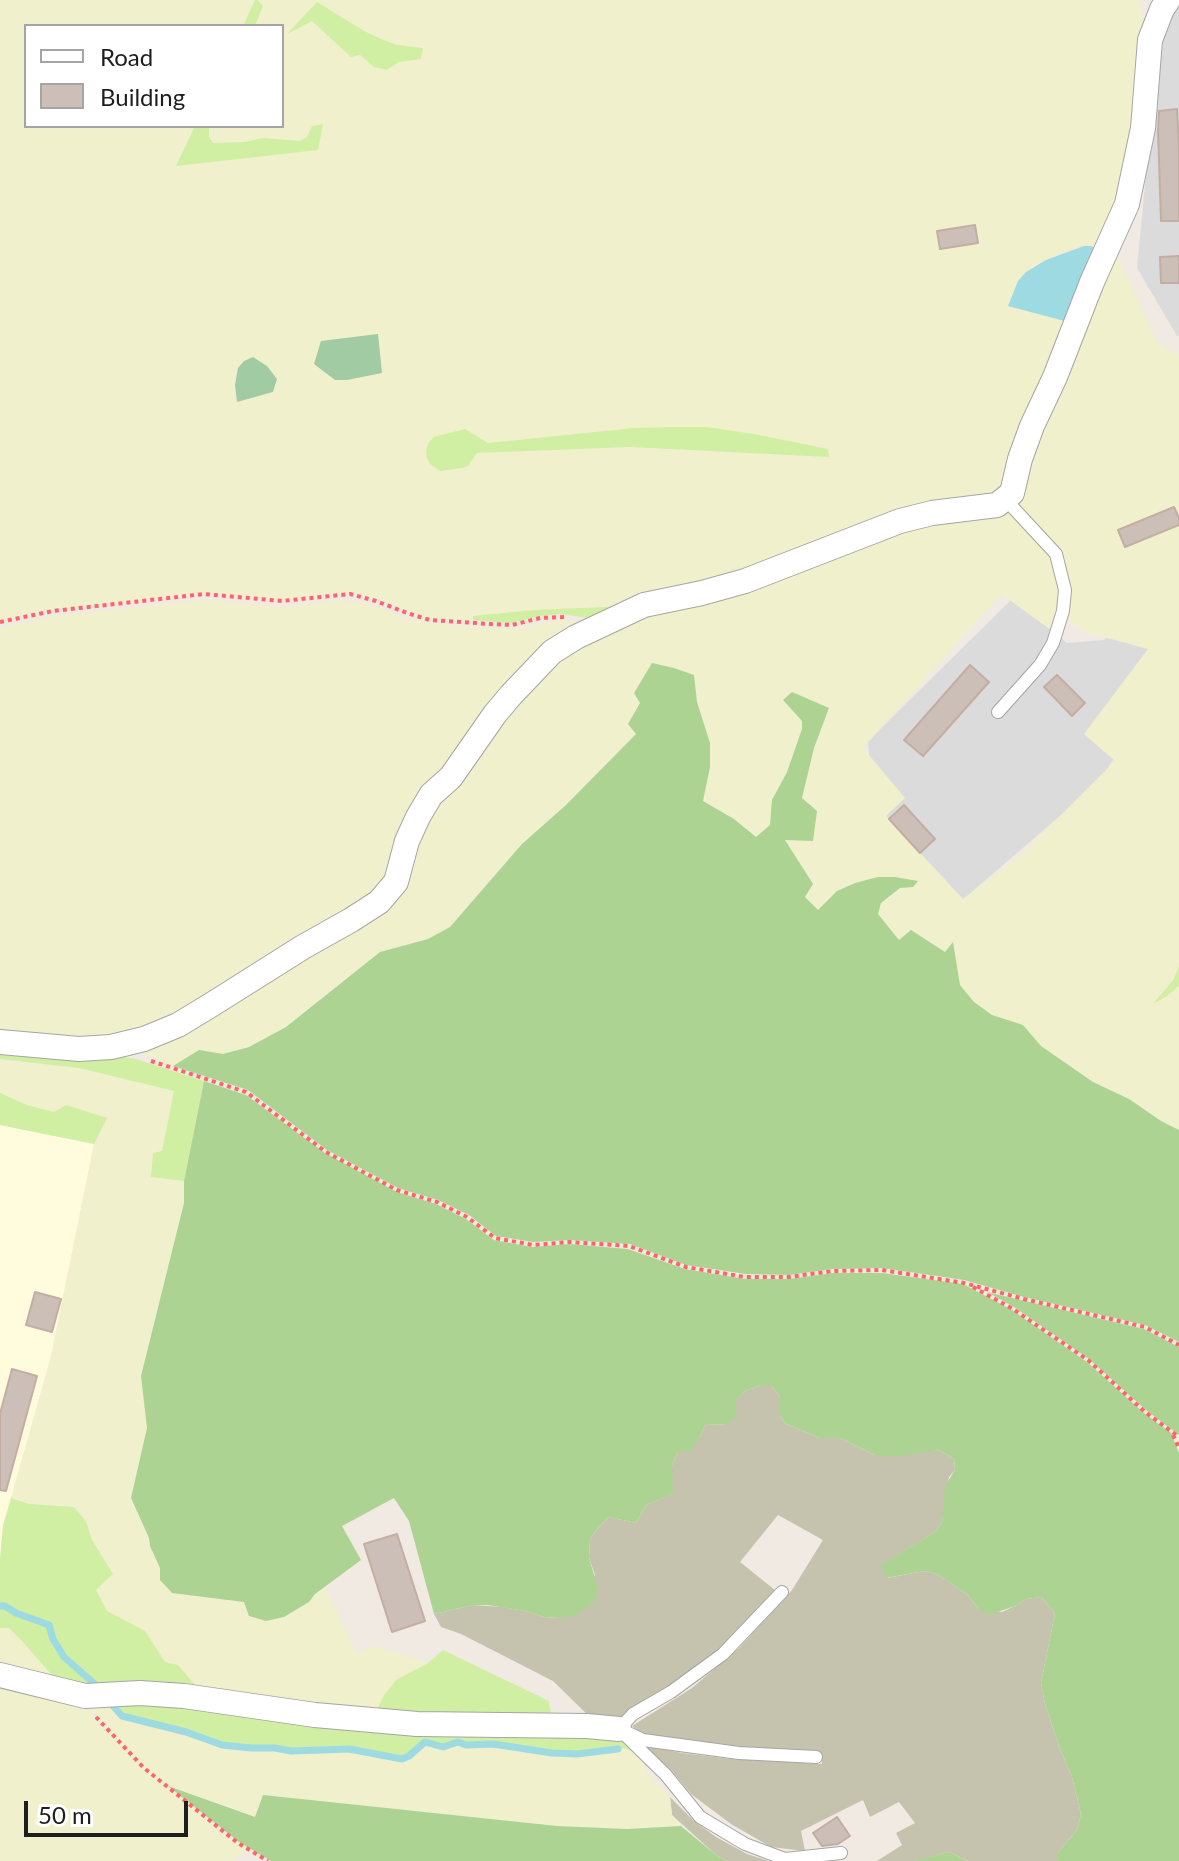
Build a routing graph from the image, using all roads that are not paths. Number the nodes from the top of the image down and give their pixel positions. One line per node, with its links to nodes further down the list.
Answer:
1 (1168, 0): 2 (street)
2 (1005, 499): 3 (lane); 4 (street)
3 (998, 712)
4 (0, 1042)
5 (782, 1592): 7 (lane)
6 (0, 1675): 7 (street)
7 (619, 1729): 8 (lane); 9 (lane)
8 (816, 1757)
9 (841, 1853)

